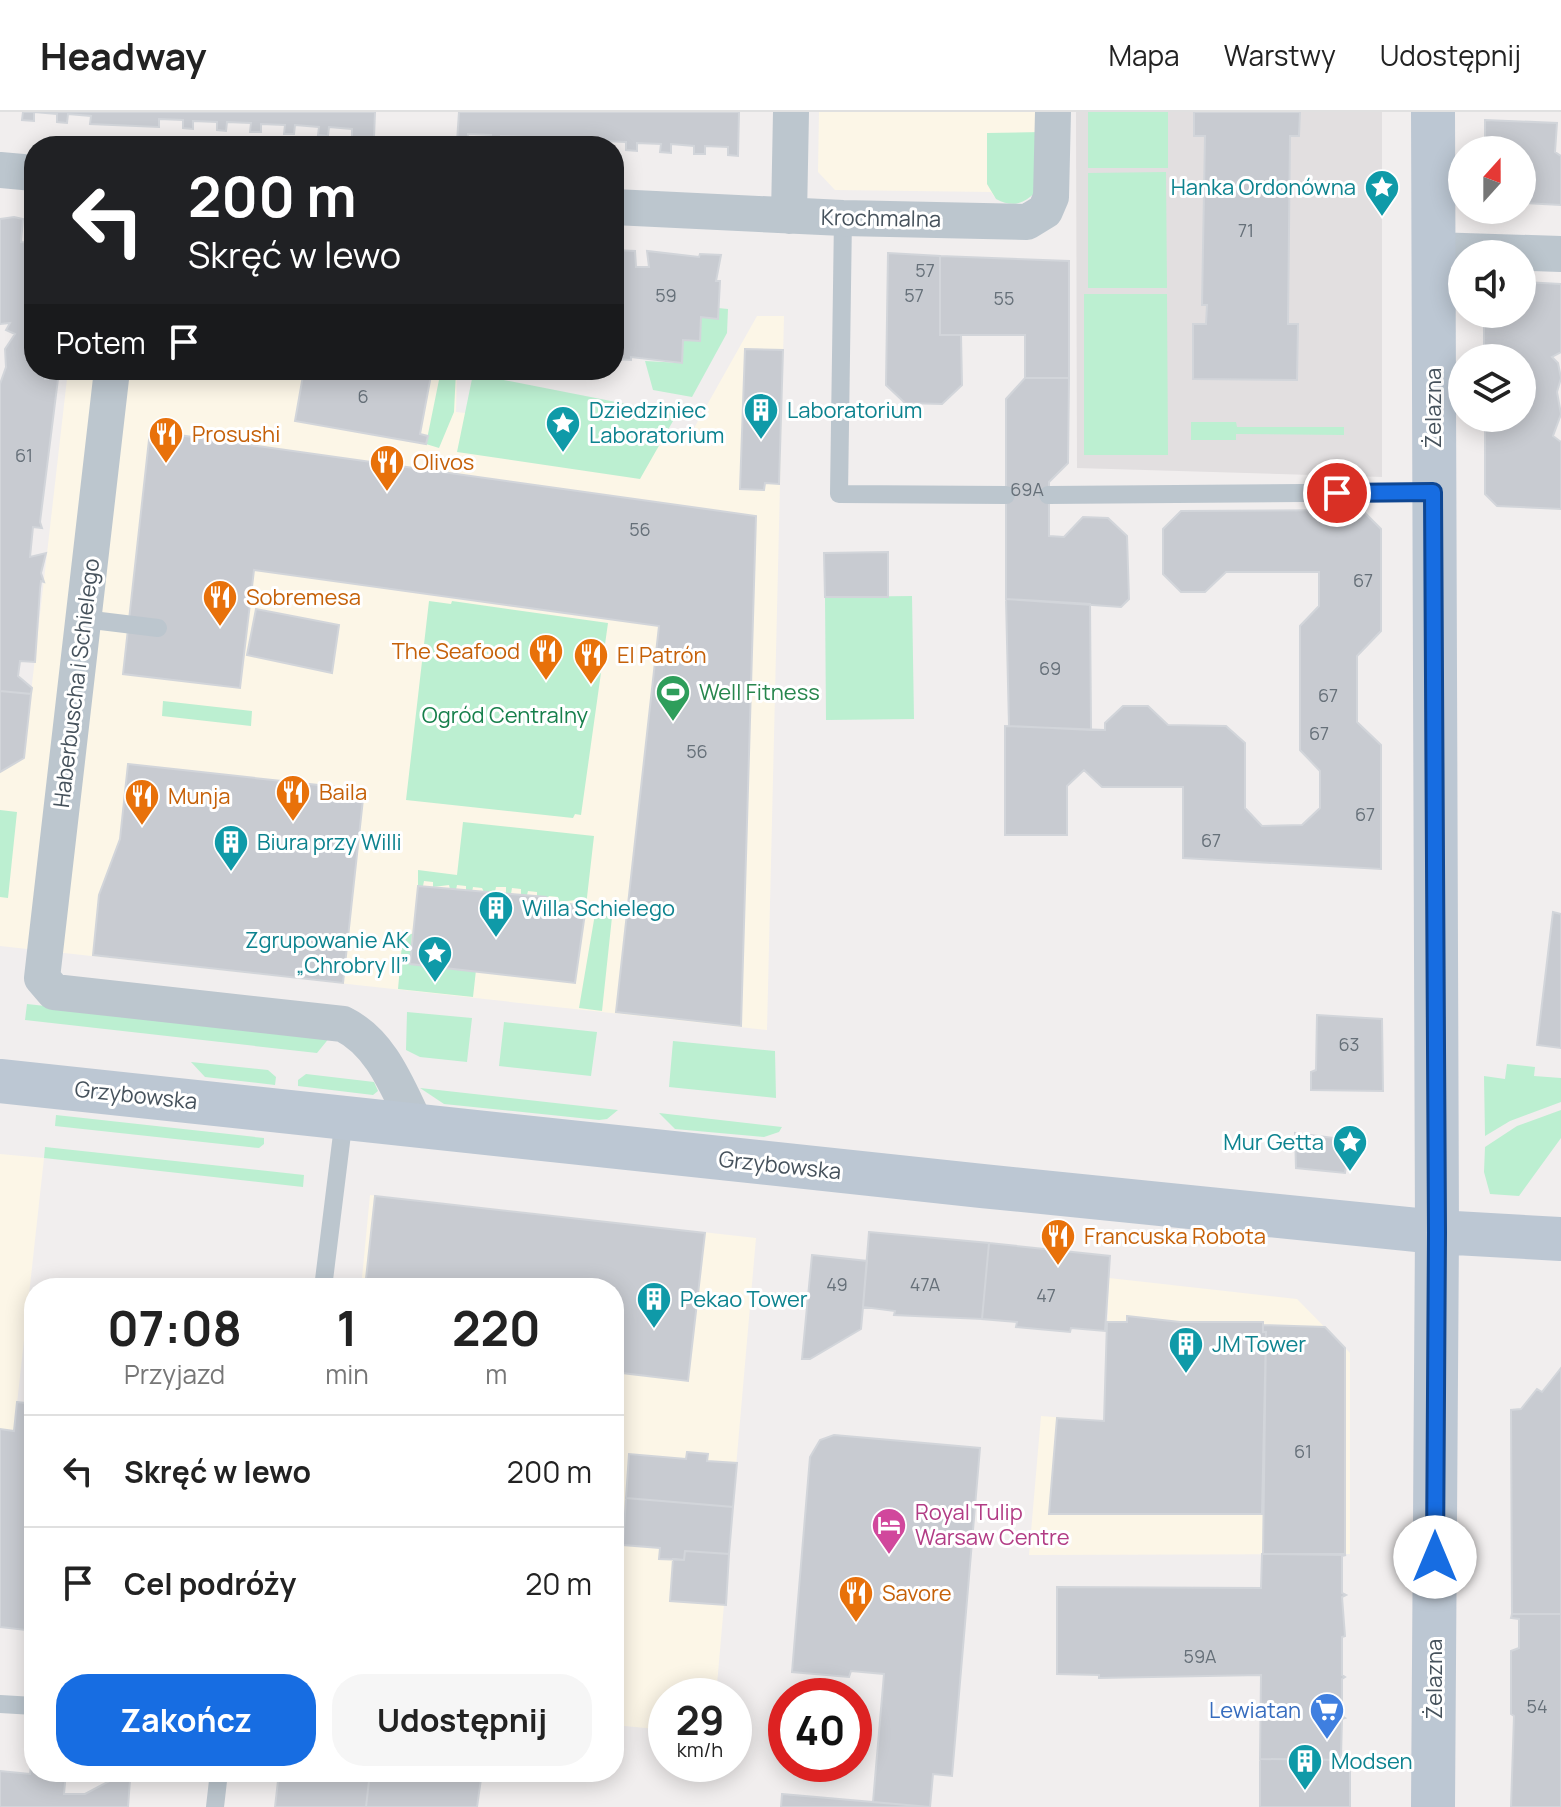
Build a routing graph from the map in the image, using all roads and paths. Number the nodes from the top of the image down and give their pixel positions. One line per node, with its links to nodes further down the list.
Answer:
1 (791, 112): 7 (street)
2 (1053, 112): 8 (street, Krochmalna)
3 (1433, 112): 9 (street, Żelazna)
4 (0, 170): 5 (street)
5 (24, 172)
6 (624, 208): 7 (street, Krochmalna)
7 (789, 216): 8 (street, Krochmalna)
8 (843, 218): 13 (lane)
9 (1433, 250): 10 (street); 12 (street, Żelazna)
10 (1561, 254)
11 (111, 380): 15 (street, Haberbuscha i Schielego)
12 (1433, 492): 14 (lane); 20 (street, Żelazna)
13 (1006, 495)
14 (1048, 495)
15 (84, 619): 16 (lane); 19 (street, Haberbuscha i Schielego)
16 (158, 628)
17 (0, 1081): 18 (street, Grzybowska)
18 (344, 1118): 19 (street, Grzybowska); 22 (lane)
19 (416, 1125): 20 (street, Grzybowska)
20 (1437, 1232): 21 (street, Grzybowska); 27 (street, Żelazna)
21 (1561, 1239)
22 (324, 1278)
23 (0, 1704): 24 (lane)
24 (24, 1705)
25 (218, 1782): 26 (lane)
26 (215, 1807)
27 (1433, 1807)

